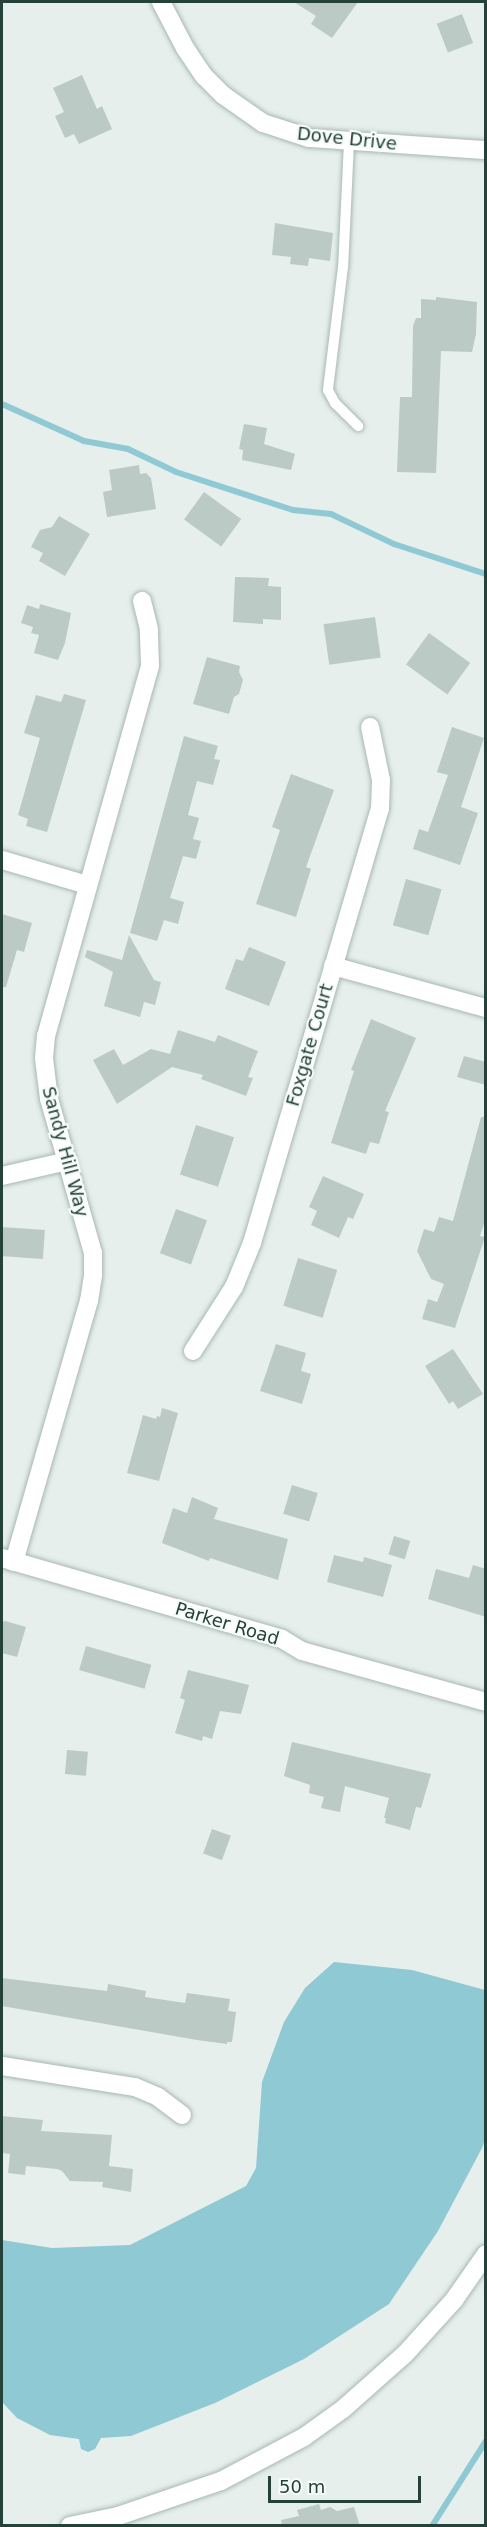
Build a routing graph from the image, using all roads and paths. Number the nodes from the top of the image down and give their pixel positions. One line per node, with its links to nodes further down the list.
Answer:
1 (161, 2): 2 (street, Dove Drive)
2 (349, 142): 3 (street, Dove Drive); 4 (lane)
3 (486, 150)
4 (358, 426)
5 (142, 601): 8 (street, Sandy Hill Way)
6 (370, 728): 9 (street, Foxgate Court)
7 (2, 860): 8 (street)
8 (87, 885): 11 (street, Sandy Hill Way)
9 (333, 966): 10 (street); 13 (street, Foxgate Court)
10 (486, 1008)
11 (67, 1161): 12 (street); 14 (street, Sandy Hill Way)
12 (2, 1176)
13 (193, 1351)
14 (8, 1560): 15 (street, Parker Road)
15 (486, 1702)
16 (2, 2066): 17 (street)
17 (182, 2115)
18 (486, 2254): 19 (street)
19 (70, 2526)

